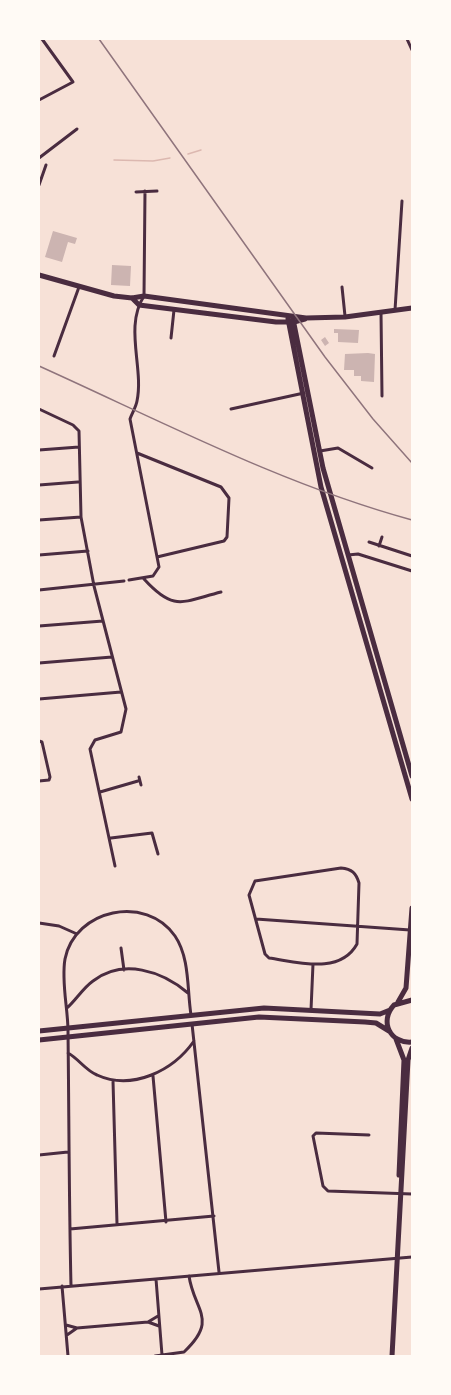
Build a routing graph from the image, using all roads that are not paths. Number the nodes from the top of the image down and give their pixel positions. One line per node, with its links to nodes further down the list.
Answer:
1 (42, 39): 4 (street)
2 (407, 39): 3 (street)
3 (412, 50)
4 (39, 100)
5 (77, 129): 6 (street)
6 (39, 159)
7 (46, 165): 8 (street)
8 (39, 185)
9 (145, 191): 10 (street); 11 (street); 16 (street)
10 (157, 191)
11 (136, 192)
12 (402, 201): 21 (street)
13 (39, 275): 14 (main road)
14 (79, 287): 17 (main road); 30 (street)
15 (342, 287): 24 (street)
16 (144, 296): 17 (main road); 18 (street); 23 (main road)
17 (132, 298): 18 (main road)
18 (140, 304): 20 (main road); 38 (street)
19 (412, 308): 21 (main road)
20 (174, 310): 26 (main road); 27 (street)
21 (395, 311): 22 (main road)
22 (381, 312): 24 (main road); 32 (street)
23 (291, 315): 25 (main road); 26 (main road)
24 (345, 317): 25 (main road)
25 (304, 318): 26 (main road)
26 (293, 322): 31 (main road)
27 (171, 330): 28 (street); 29 (street)
28 (178, 330)
29 (171, 338)
30 (54, 356)
31 (305, 393): 34 (street); 37 (main road); 49 (main road)
32 (382, 396)
33 (39, 409): 35 (street)
34 (231, 409)
35 (79, 447): 36 (street); 40 (street)
36 (39, 450)
37 (319, 451): 39 (street); 49 (main road)
38 (136, 452): 51 (street); 51 (street)
39 (372, 468)
40 (78, 482): 41 (street); 42 (street)
41 (39, 485)
42 (81, 517): 43 (street); 47 (street)
43 (39, 520)
44 (382, 537): 46 (street)
45 (369, 542): 46 (street)
46 (379, 546): 50 (street)
47 (88, 551): 48 (street); 54 (street)
48 (39, 555)
49 (344, 556): 52 (street); 64 (main road)
50 (412, 556)
51 (157, 557): 53 (street)
52 (412, 570)
53 (144, 579): 54 (street); 56 (street)
54 (94, 585): 55 (street); 57 (street)
55 (39, 590)
56 (220, 592)
57 (103, 621): 58 (street); 59 (street)
58 (39, 626)
59 (112, 657): 60 (street); 61 (street)
60 (39, 663)
61 (122, 692): 62 (street); 67 (street)
62 (39, 699)
63 (39, 741): 65 (street)
64 (410, 773): 68 (main road)
65 (39, 781)
66 (141, 785): 67 (street)
67 (100, 792): 69 (street)
68 (412, 799)
69 (111, 838): 70 (street); 71 (street)
70 (158, 854)
71 (116, 866)
72 (412, 908): 76 (main road)
73 (256, 919): 75 (street); 75 (street); 79 (street)
74 (39, 923): 77 (street)
75 (358, 927): 76 (street); 79 (street)
76 (411, 930): 83 (main road)
77 (77, 934): 81 (street); 84 (street)
78 (121, 948): 80 (street)
79 (313, 964): 85 (street)
80 (124, 970): 81 (street); 84 (street)
81 (188, 993): 87 (street)
82 (412, 1000): 83 (main road)
83 (398, 1002): 86 (main road)
84 (67, 1008): 89 (street)
85 (311, 1010): 86 (main road); 87 (main road)
86 (390, 1010): 91 (main road)
87 (191, 1015): 89 (main road)
88 (192, 1024): 91 (main road); 92 (main road); 95 (street)
89 (68, 1028): 90 (main road); 92 (street)
90 (39, 1031)
91 (389, 1031): 93 (main road)
92 (68, 1037): 94 (main road); 98 (street)
93 (396, 1039): 96 (main road); 104 (main road)
94 (39, 1040)
95 (195, 1040): 99 (street); 107 (street)
96 (412, 1042)
97 (412, 1048): 104 (main road)
98 (68, 1053): 100 (street); 102 (street)
99 (153, 1076): 100 (street); 108 (street)
100 (113, 1081): 109 (street)
101 (369, 1135): 105 (street)
102 (68, 1152): 103 (street); 110 (street)
103 (39, 1155)
104 (400, 1183): 105 (main road)
105 (400, 1193): 106 (street); 111 (main road)
106 (412, 1194)
107 (214, 1216): 108 (street); 113 (street)
108 (166, 1222): 109 (street)
109 (117, 1224): 110 (street)
110 (70, 1229): 117 (street)
111 (396, 1257): 112 (street); 113 (street); 130 (main road)
112 (412, 1257)
113 (219, 1273): 114 (street)
114 (189, 1276): 115 (street); 125 (street)
115 (156, 1279): 117 (street); 119 (street)
116 (62, 1286): 117 (street); 118 (street); 121 (street)
117 (71, 1286)
118 (39, 1289)
119 (158, 1316): 120 (street); 122 (street)
120 (148, 1322): 122 (street); 123 (street)
121 (66, 1324): 123 (street); 124 (street)
122 (159, 1326): 126 (street)
123 (78, 1328): 124 (street)
124 (66, 1335): 127 (street)
125 (184, 1352): 126 (street); 129 (street)
126 (162, 1355): 128 (street)
127 (68, 1356)
128 (155, 1356)
129 (189, 1356)
130 (392, 1356)

